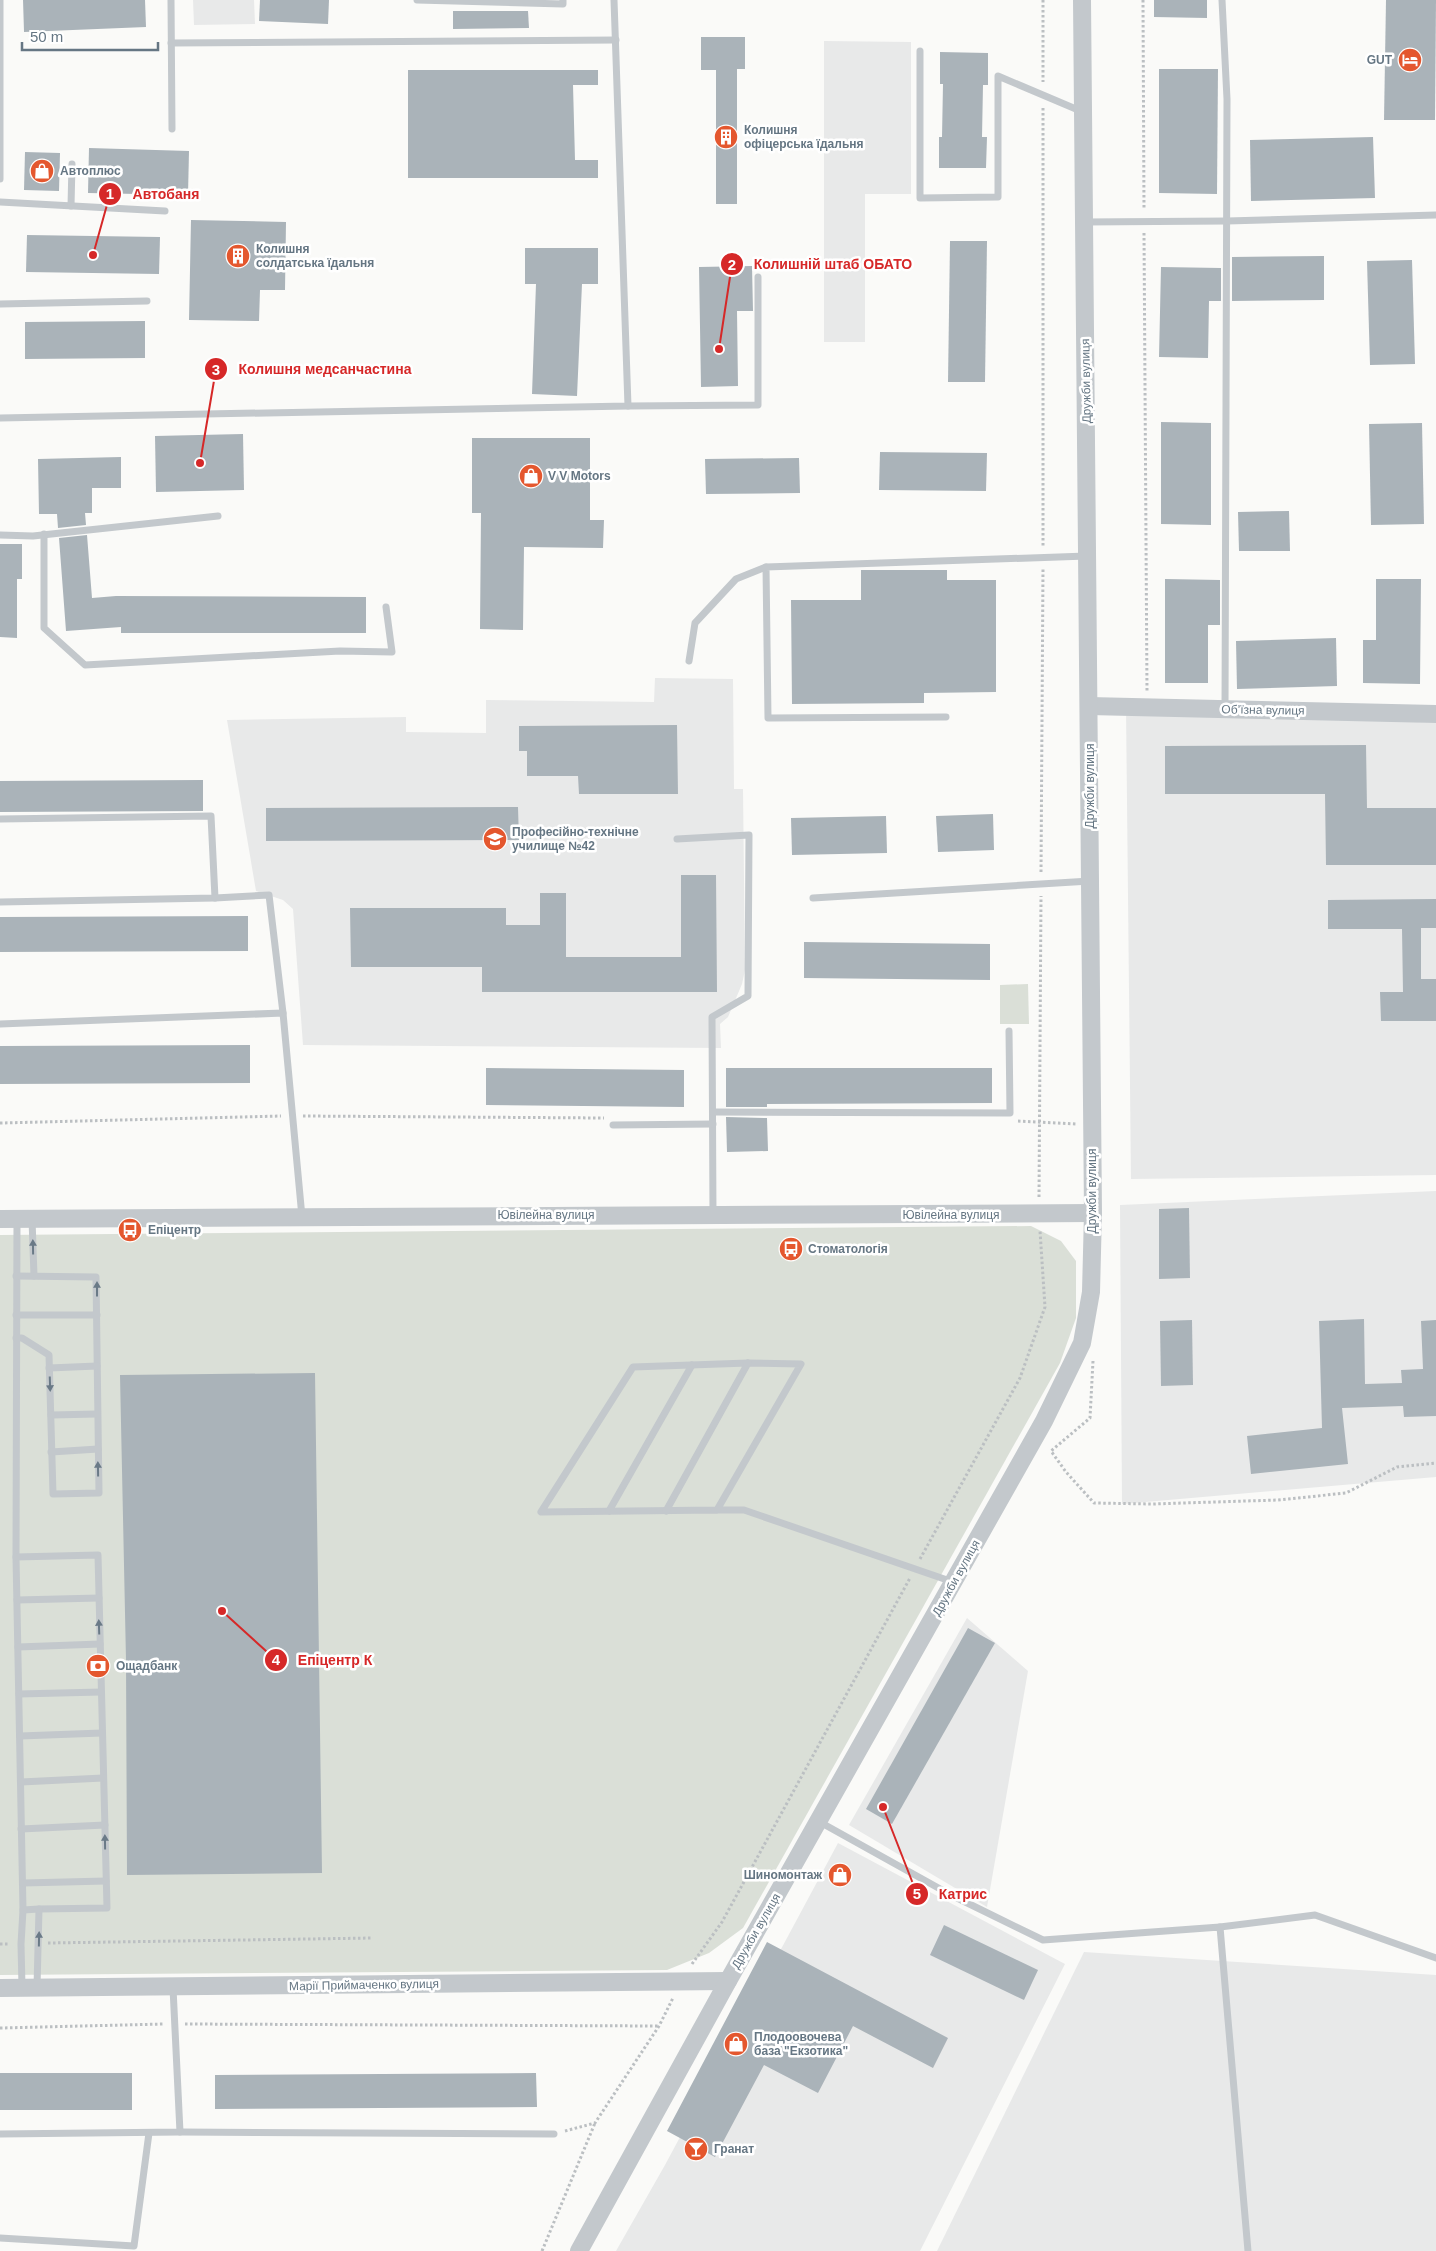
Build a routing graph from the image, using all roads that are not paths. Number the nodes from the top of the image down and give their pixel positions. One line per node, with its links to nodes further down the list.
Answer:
1 (0, 0): 14 (lane)
2 (170, 0): 9 (lane)
3 (417, 0): 4 (lane)
4 (563, 0)
5 (614, 0): 8 (lane)
6 (1082, 0): 11 (street, Дружби вулиця)
7 (1222, 0): 19 (lane)
8 (616, 40): 9 (lane); 24 (lane)
9 (171, 43): 12 (lane)
10 (920, 51): 11 (lane)
11 (1083, 112): 20 (street, Дружби вулиця)
12 (172, 129)
13 (72, 164): 16 (lane)
14 (0, 180)
15 (0, 202): 16 (lane)
16 (71, 206): 17 (lane)
17 (165, 210)
18 (1436, 215): 19 (lane)
19 (1227, 221): 20 (lane); 34 (lane)
20 (1084, 222): 29 (street, Дружби вулиця)
21 (758, 277): 24 (lane)
22 (147, 301): 23 (lane)
23 (0, 304)
24 (628, 406): 25 (lane)
25 (0, 418)
26 (218, 516): 27 (lane)
27 (44, 534): 28 (lane); 31 (lane)
28 (0, 535)
29 (1088, 556): 30 (lane); 33 (street, Дружби вулиця)
30 (766, 567): 32 (lane); 36 (lane)
31 (386, 608)
32 (689, 661)
33 (1089, 706): 34 (street, Об’їзна вулиця); 39 (street, Дружби вулиця)
34 (1225, 709): 35 (street, Об’їзна вулиця)
35 (1436, 714)
36 (946, 717)
37 (0, 818): 40 (lane)
38 (677, 839): 46 (lane)
39 (1090, 882): 41 (lane); 49 (street, Дружби вулиця)
40 (215, 898): 42 (lane); 43 (lane)
41 (813, 898)
42 (0, 902)
43 (283, 1014): 44 (lane); 51 (lane)
44 (0, 1024)
45 (1009, 1031): 46 (lane)
46 (713, 1112): 47 (lane)
47 (713, 1124): 48 (lane); 50 (lane)
48 (613, 1125)
49 (1093, 1214): 50 (street, Ювілейна вулиця); 70 (street, Дружби вулиця)
50 (712, 1216): 51 (street, Ювілейна вулиця)
51 (302, 1217): 52 (street, Ювілейна вулиця)
52 (17, 1218): 53 (lane); 54 (lane, one-way to 52)
53 (16, 1276): 54 (lane); 55 (lane)
54 (34, 1276): 56 (lane, one-way to 54)
55 (16, 1315): 56 (lane); 57 (lane)
56 (97, 1315): 59 (lane)
57 (16, 1338): 61 (lane); 69 (lane)
58 (748, 1363): 60 (lane); 66 (lane); 68 (lane)
59 (97, 1366): 61 (lane); 62 (lane)
60 (692, 1366): 67 (lane); 67 (lane)
61 (49, 1368): 63 (lane, one-way to 63)
62 (97, 1414): 63 (lane); 64 (lane)
63 (50, 1415): 65 (lane)
64 (98, 1449): 65 (lane); 65 (lane, one-way to 64)
65 (52, 1452)
66 (717, 1510): 68 (lane); 70 (lane)
67 (609, 1511): 68 (lane)
68 (666, 1511)
69 (16, 1557): 71 (lane); 72 (lane)
70 (953, 1582): 81 (street, Дружби вулиця)
71 (99, 1598): 72 (lane); 73 (lane, one-way to 71)
72 (17, 1600): 74 (lane)
73 (100, 1644): 74 (lane); 75 (lane)
74 (18, 1647): 76 (lane)
75 (101, 1692): 76 (lane); 77 (lane)
76 (19, 1694): 78 (lane)
77 (102, 1733): 78 (lane); 79 (lane)
78 (20, 1736): 80 (lane)
79 (103, 1778): 80 (lane); 82 (lane)
80 (21, 1782): 83 (lane)
81 (818, 1821): 88 (lane); 90 (street, Дружби вулиця)
82 (104, 1825): 83 (lane); 84 (lane, one-way to 82)
83 (21, 1829): 85 (lane)
84 (106, 1881): 85 (lane); 87 (lane)
85 (23, 1883): 86 (lane)
86 (23, 1910): 87 (lane); 93 (lane)
87 (39, 1910): 93 (lane, one-way to 87)
88 (1220, 1927): 89 (lane); 101 (lane)
89 (1436, 1958)
90 (728, 1981): 91 (street, Марії Приймаченко вулиця); 100 (street, Дружби вулиця)
91 (173, 1987): 93 (street, Марії Приймаченко вулиця); 95 (lane)
92 (0, 1988): 93 (street, Марії Приймаченко вулиця)
93 (29, 1988)
94 (149, 2132): 95 (lane); 96 (lane); 99 (lane)
95 (180, 2132): 97 (lane)
96 (0, 2134)
97 (554, 2134)
98 (0, 2238): 99 (lane)
99 (133, 2249)
100 (579, 2251)
101 (1248, 2251)

